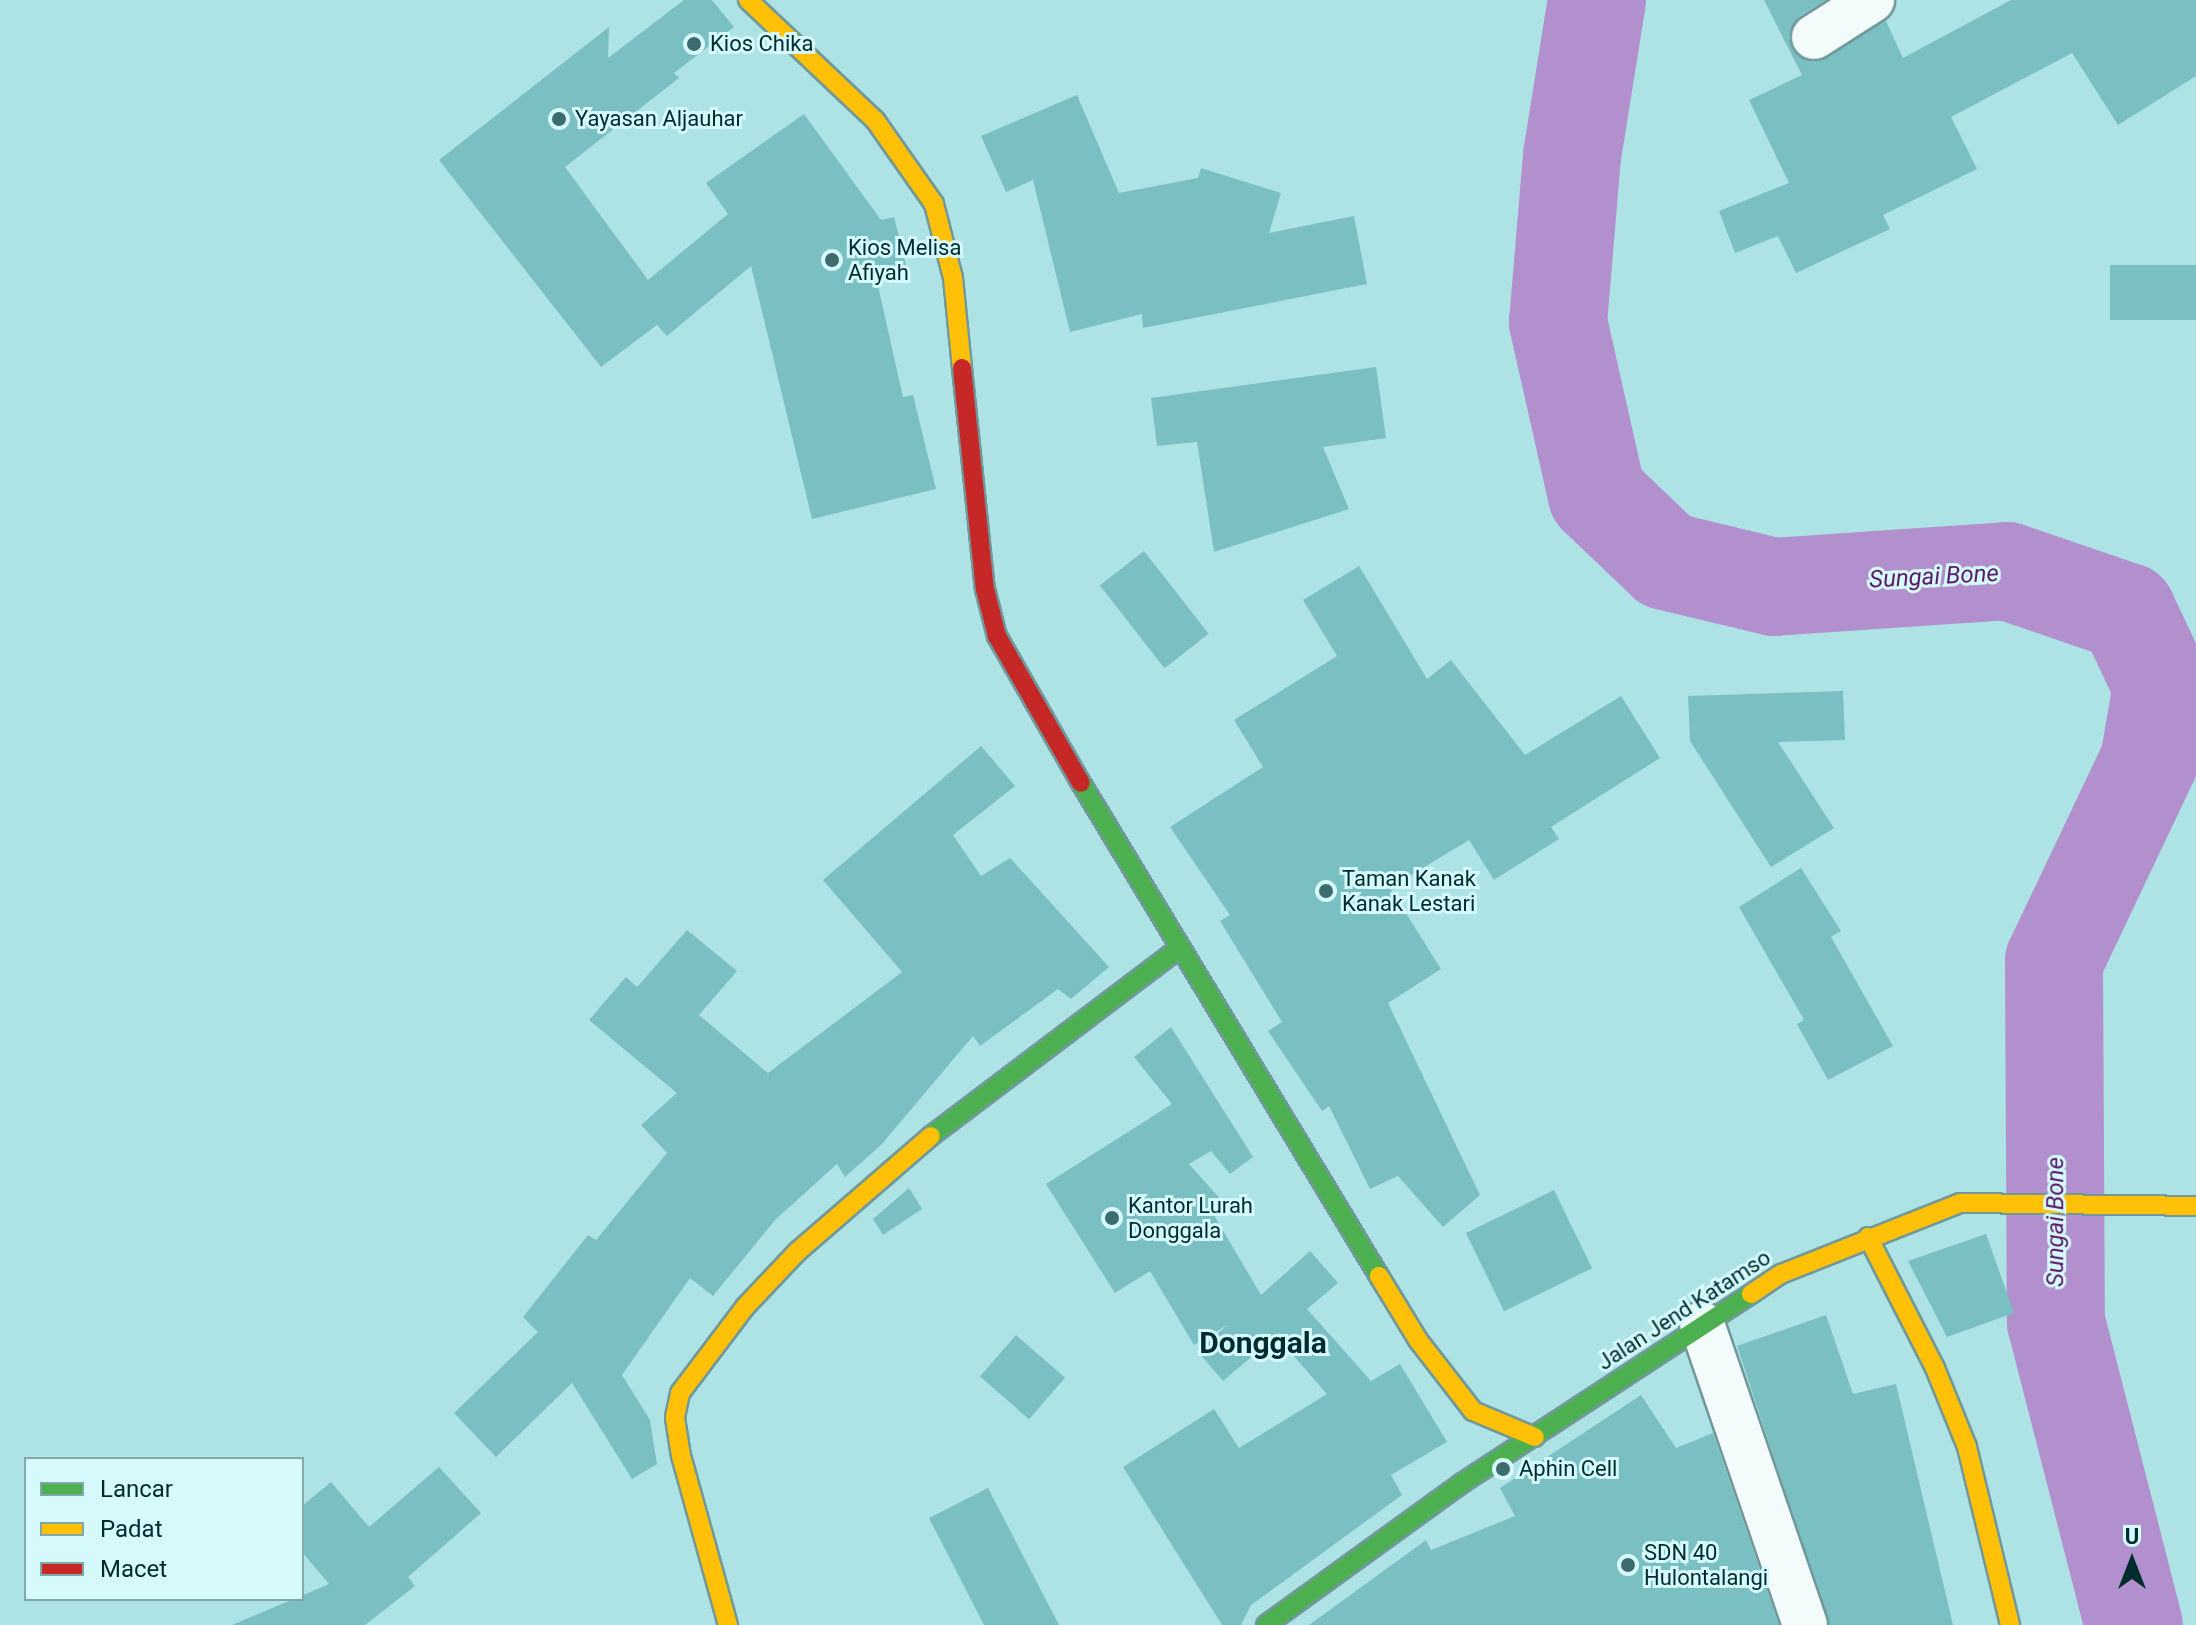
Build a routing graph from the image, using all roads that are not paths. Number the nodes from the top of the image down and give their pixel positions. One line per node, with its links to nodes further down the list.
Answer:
1 (748, 0): 4 (street)
2 (1872, 0): 3 (street)
3 (1814, 37)
4 (1180, 948): 8 (street); 9 (street)
5 (2196, 1206): 6 (street, Jalan Jend Katamso)
6 (1868, 1237): 7 (street, Jalan Jend Katamso); 12 (street)
7 (1702, 1324): 8 (street, Jalan Jend Katamso); 11 (street)
8 (1535, 1437): 10 (street, Jalan Jend Katamso)
9 (728, 1625)
10 (1266, 1625)
11 (1805, 1625)
12 (2010, 1625)

